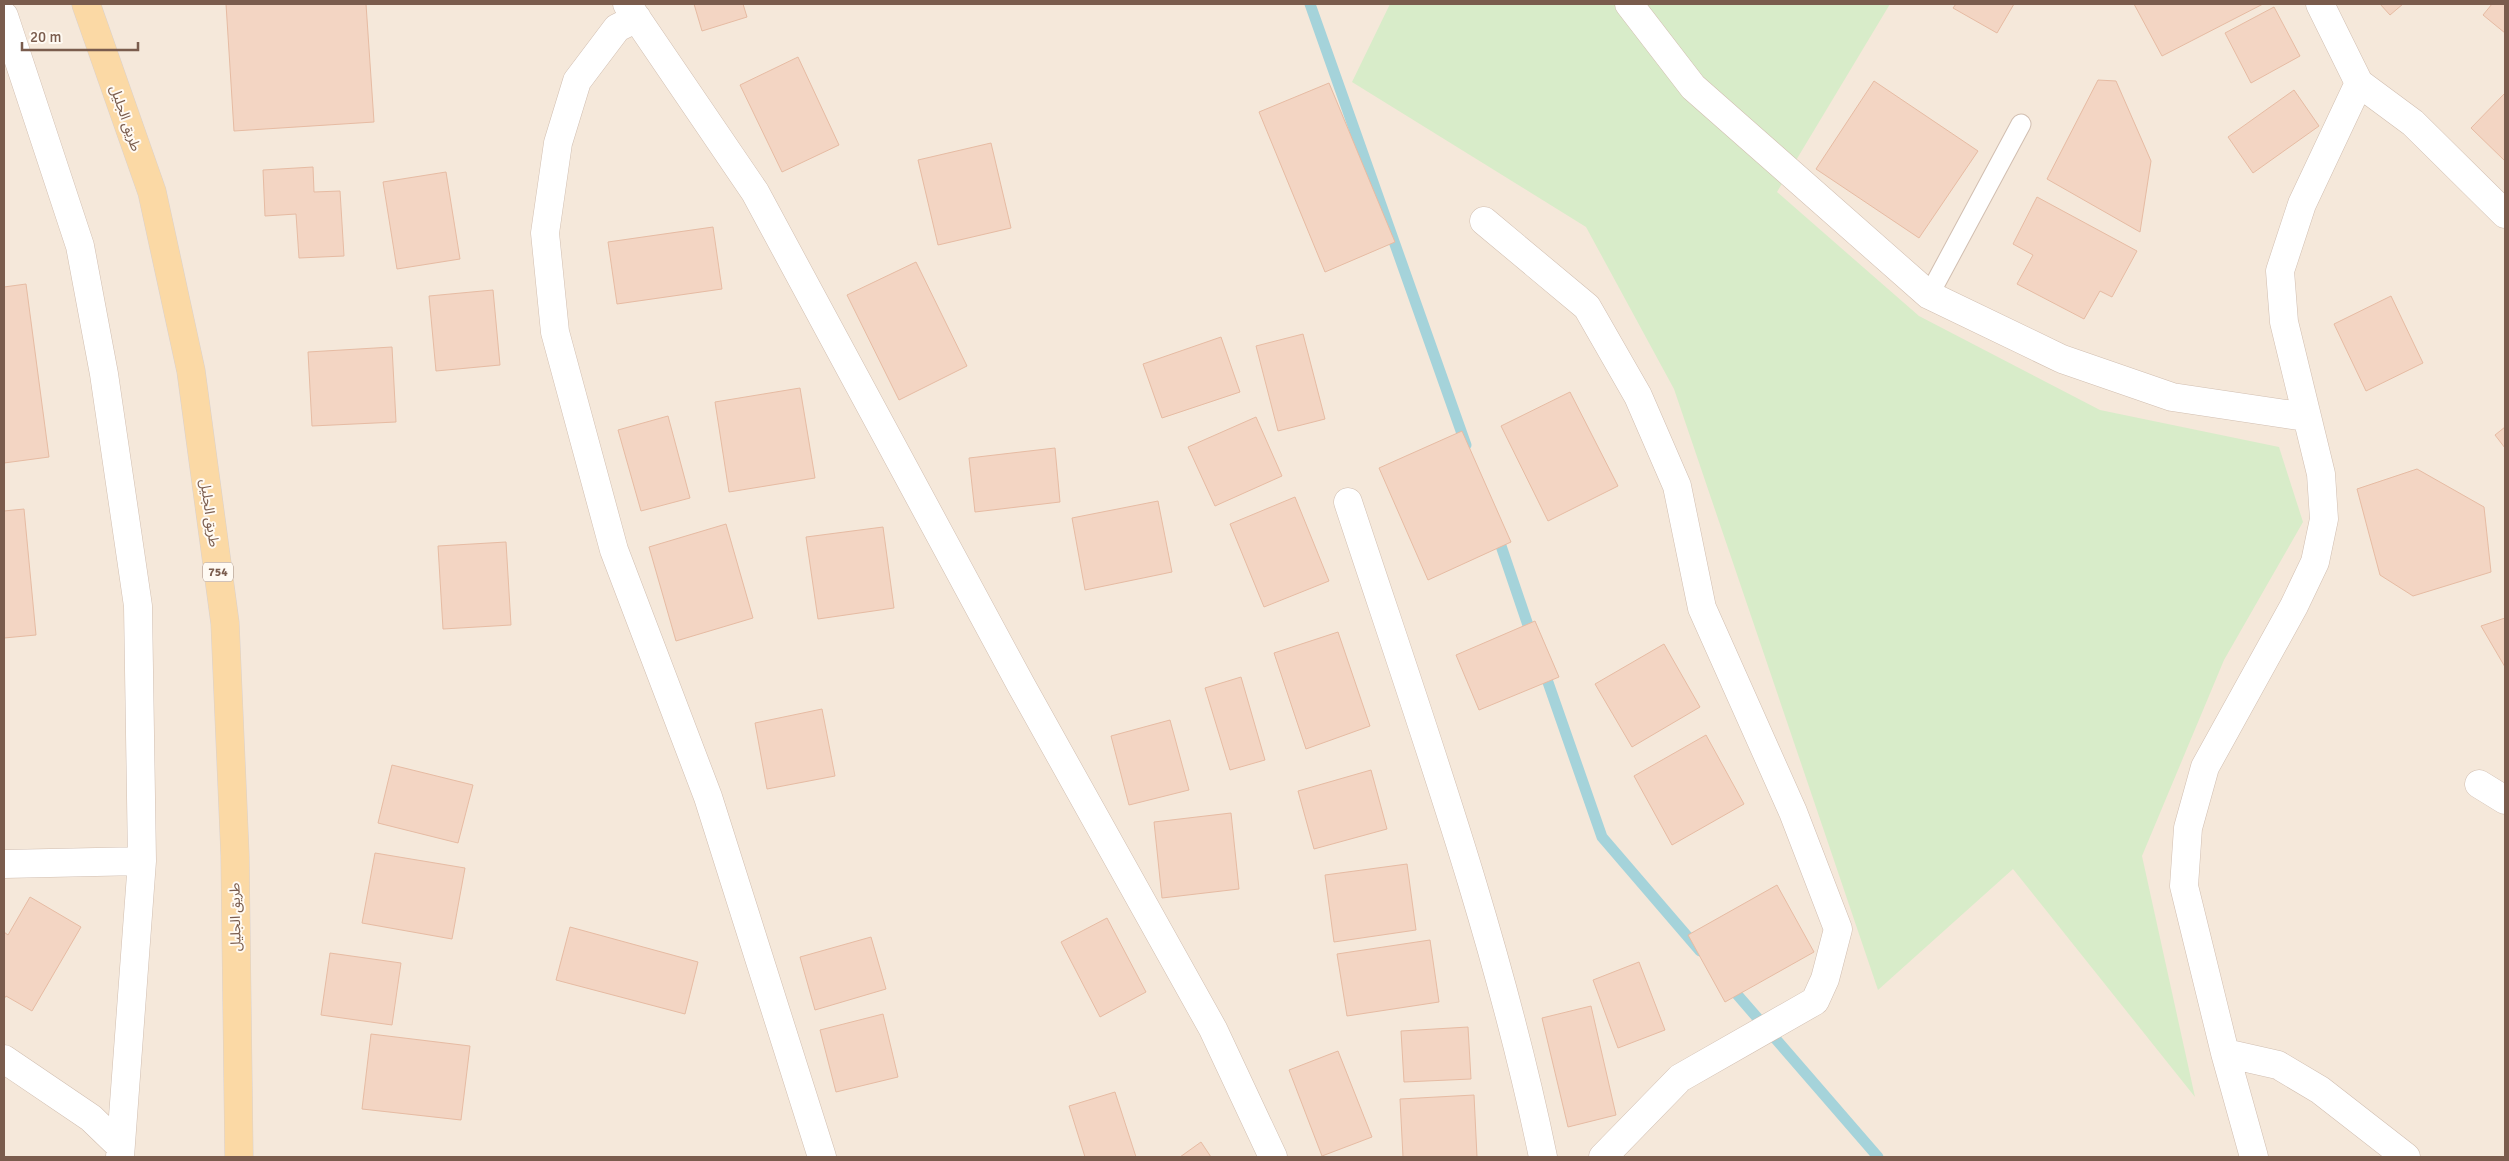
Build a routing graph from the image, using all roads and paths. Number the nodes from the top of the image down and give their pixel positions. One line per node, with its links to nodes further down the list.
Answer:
1 (86, 4): 20 (main road, طريق الجليل / 754)
2 (1629, 4): 10 (street)
3 (2320, 4): 6 (street)
4 (632, 11): 21 (street); 22 (street)
5 (4, 16): 15 (street)
6 (2359, 83): 8 (street); 11 (street)
7 (2021, 124): 10 (lane)
8 (2505, 214)
9 (1484, 221): 24 (street)
10 (1929, 295): 11 (street)
11 (2306, 417): 17 (street)
12 (1348, 502): 23 (street)
13 (2479, 784): 14 (street)
14 (2505, 800)
15 (142, 861): 16 (street); 19 (street)
16 (4, 864)
17 (2225, 1053): 25 (street); 26 (street)
18 (4, 1058): 19 (street)
19 (120, 1151)
20 (239, 1157)
21 (822, 1157)
22 (1273, 1157)
23 (1543, 1157)
24 (1603, 1157)
25 (2254, 1157)
26 (2406, 1157)

